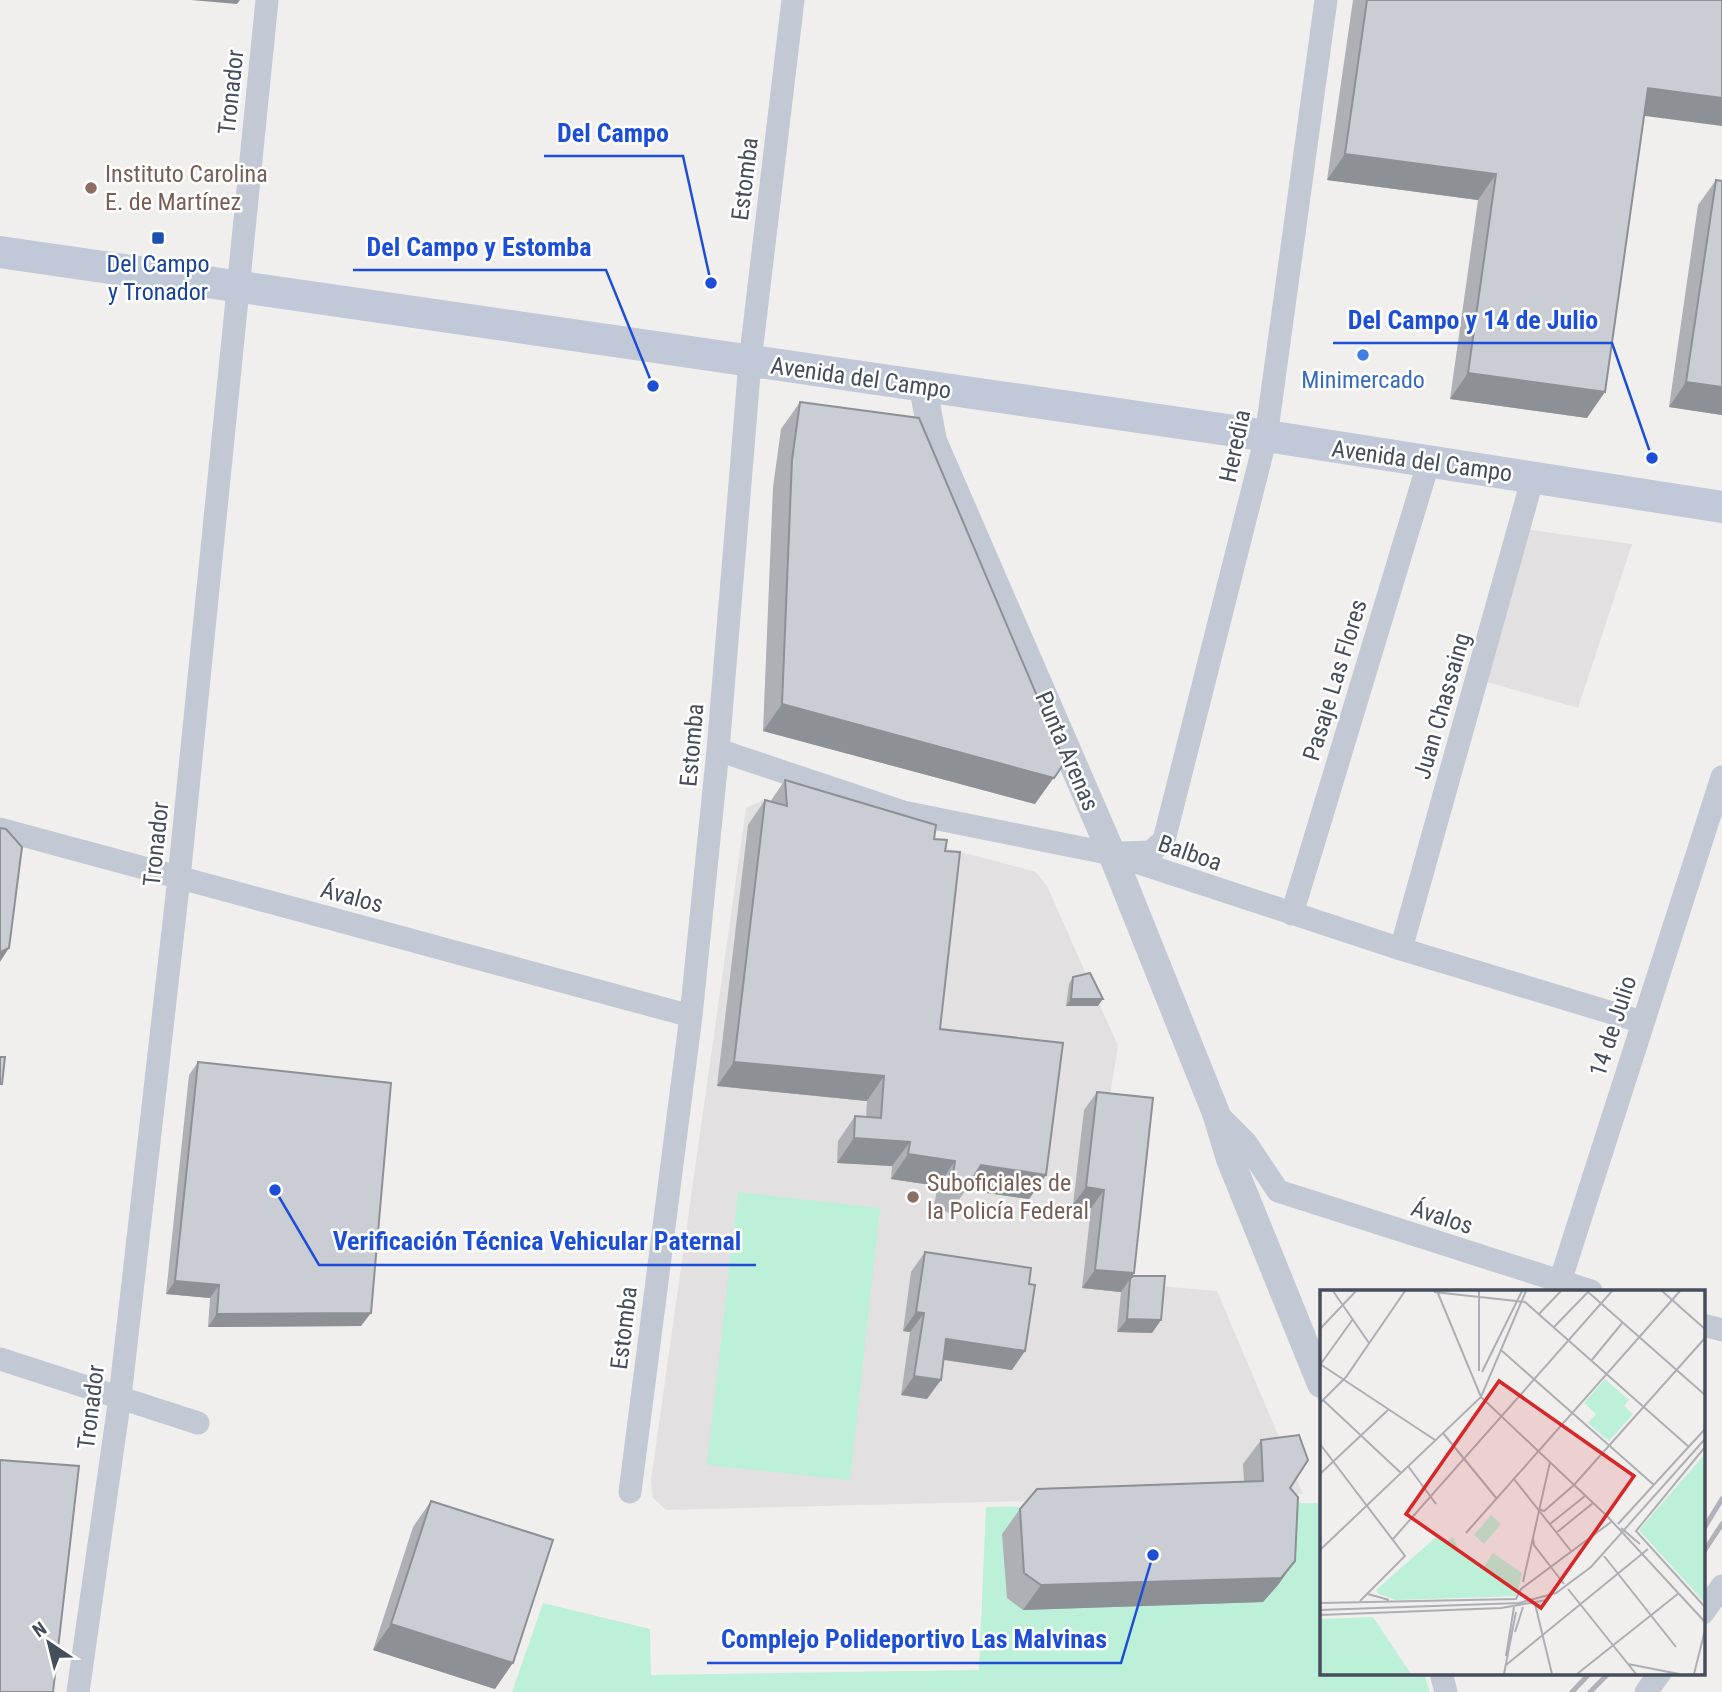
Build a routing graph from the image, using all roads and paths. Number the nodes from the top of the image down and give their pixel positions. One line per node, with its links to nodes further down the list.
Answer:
1 (267, 0): 5 (street, Tronador)
2 (793, 0): 6 (street, Estomba)
3 (1326, 0): 8 (street, Heredia)
4 (0, 252): 5 (main road, Avenida del Campo)
5 (237, 285): 6 (main road, Avenida del Campo); 16 (street, Tronador)
6 (750, 362): 7 (main road, Avenida del Campo); 12 (street, Estomba)
7 (923, 387): 8 (main road, Avenida del Campo); 15 (street, Punta Arenas)
8 (1266, 437): 9 (main road, Avenida del Campo); 15 (street, Heredia)
9 (1429, 461): 10 (main road, Avenida del Campo); 17 (street, Pasaje Las Flores)
10 (1533, 477): 11 (main road, Avenida del Campo); 18 (street, Juan Chassaing)
11 (1722, 507)
12 (718, 750): 15 (street, Balboa); 19 (street, Estomba)
13 (1720, 787): 20 (street, 14 de Julio)
14 (0, 829): 16 (street, Ávalos)
15 (1112, 854): 17 (street, Balboa); 21 (street, Punta Arenas)
16 (179, 878): 19 (street, Ávalos); 29 (street, Tronador)
17 (1292, 914): 18 (street, Balboa)
18 (1401, 949): 20 (street, Balboa)
19 (691, 1016): 31 (street, Estomba)
20 (1642, 1022): 23 (street, 14 de Julio)
21 (1216, 1113): 22 (street, Punta Arenas); 28 (street, Punta Arenas)
22 (1278, 1191): 23 (street, Ávalos)
23 (1558, 1287): 24 (street, Ávalos)
24 (1583, 1290)
25 (1704, 1325): 26 (street)
26 (1722, 1330)
27 (0, 1359): 29 (street)
28 (1320, 1382)
29 (120, 1397): 30 (street); 36 (street, Tronador)
30 (198, 1423)
31 (630, 1492)
32 (1722, 1586): 33 (street)
33 (1704, 1612)
34 (1441, 1674): 37 (street)
35 (1659, 1674): 38 (street)
36 (78, 1692)
37 (1446, 1692)
38 (1646, 1692)

